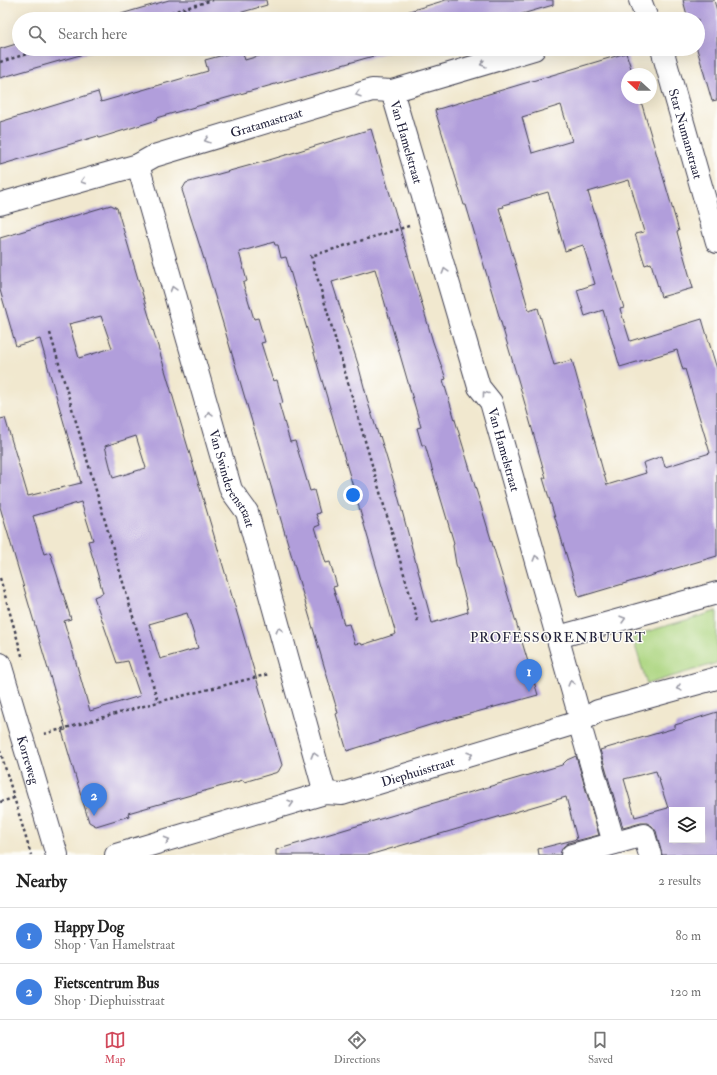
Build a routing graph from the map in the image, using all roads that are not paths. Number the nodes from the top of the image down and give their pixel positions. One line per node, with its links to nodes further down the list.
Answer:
1 (510, 56): 3 (street, Gratamastraat, one-way to 3)
2 (664, 56): 6 (street, Star Numanstraat)
3 (392, 91): 4 (street, Gratamastraat, one-way to 4); 8 (street, Van Hamelstraat, one-way to 3)
4 (138, 165): 5 (street, Gratamastraat, one-way to 5); 12 (street, Van Swinderenstraat, one-way to 4)
5 (0, 204)
6 (717, 242)
7 (717, 593): 8 (street, one-way to 7)
8 (558, 637): 11 (street, Van Hamelstraat, one-way to 8)
9 (0, 664): 14 (street, Korreweg)
10 (717, 678): 11 (street, Diephuisstraat, one-way to 11)
11 (580, 721): 12 (street, Diephuisstraat, one-way to 11); 13 (street, Van Hamelstraat)
12 (325, 793): 15 (street, Diephuisstraat, one-way to 12)
13 (614, 844): 16 (street); 17 (street)
14 (57, 855)
15 (116, 855)
16 (572, 855)
17 (650, 855)

